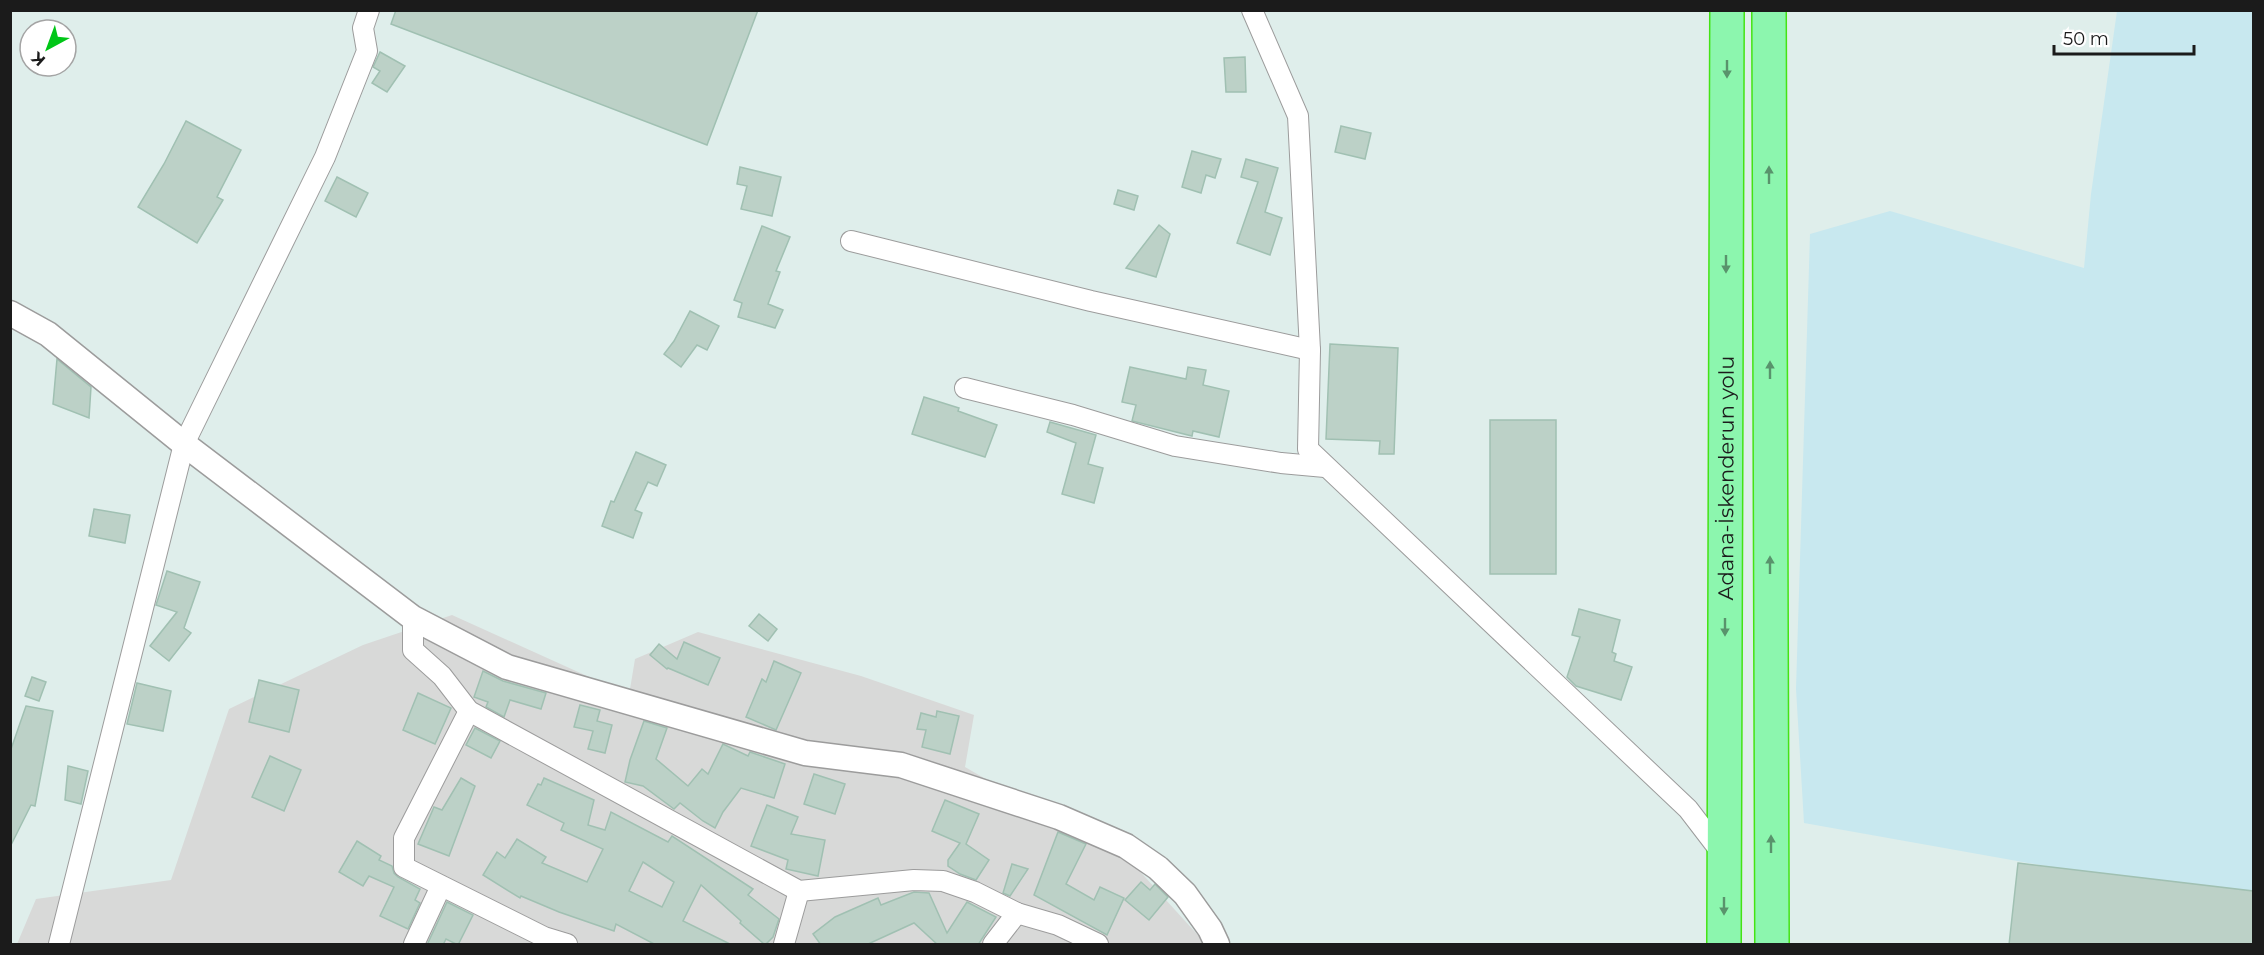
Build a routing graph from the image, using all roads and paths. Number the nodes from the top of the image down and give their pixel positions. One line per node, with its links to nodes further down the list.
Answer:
1 (369, 10): 9 (street)
2 (1252, 10): 7 (street)
3 (1727, 10): 13 (highway, Adana-İskenderun yolu, one-way to 13)
4 (1769, 10): 25 (highway, one-way to 4)
5 (851, 241): 7 (street)
6 (10, 313): 9 (street)
7 (1310, 350): 10 (street)
8 (965, 388): 10 (street)
9 (184, 444): 11 (street); 17 (street)
10 (1325, 467): 13 (street)
11 (413, 618): 12 (street); 23 (street)
12 (469, 711): 14 (street); 15 (street)
13 (1724, 856): 24 (highway, Adana-İskenderun yolu, one-way to 24)
14 (441, 886): 18 (street); 19 (street)
15 (799, 891): 16 (street); 20 (street)
16 (1017, 913): 21 (street); 22 (street)
17 (59, 945)
18 (414, 945)
19 (567, 945)
20 (784, 945)
21 (993, 945)
22 (1098, 945)
23 (1218, 945)
24 (1724, 945)
25 (1772, 945)

